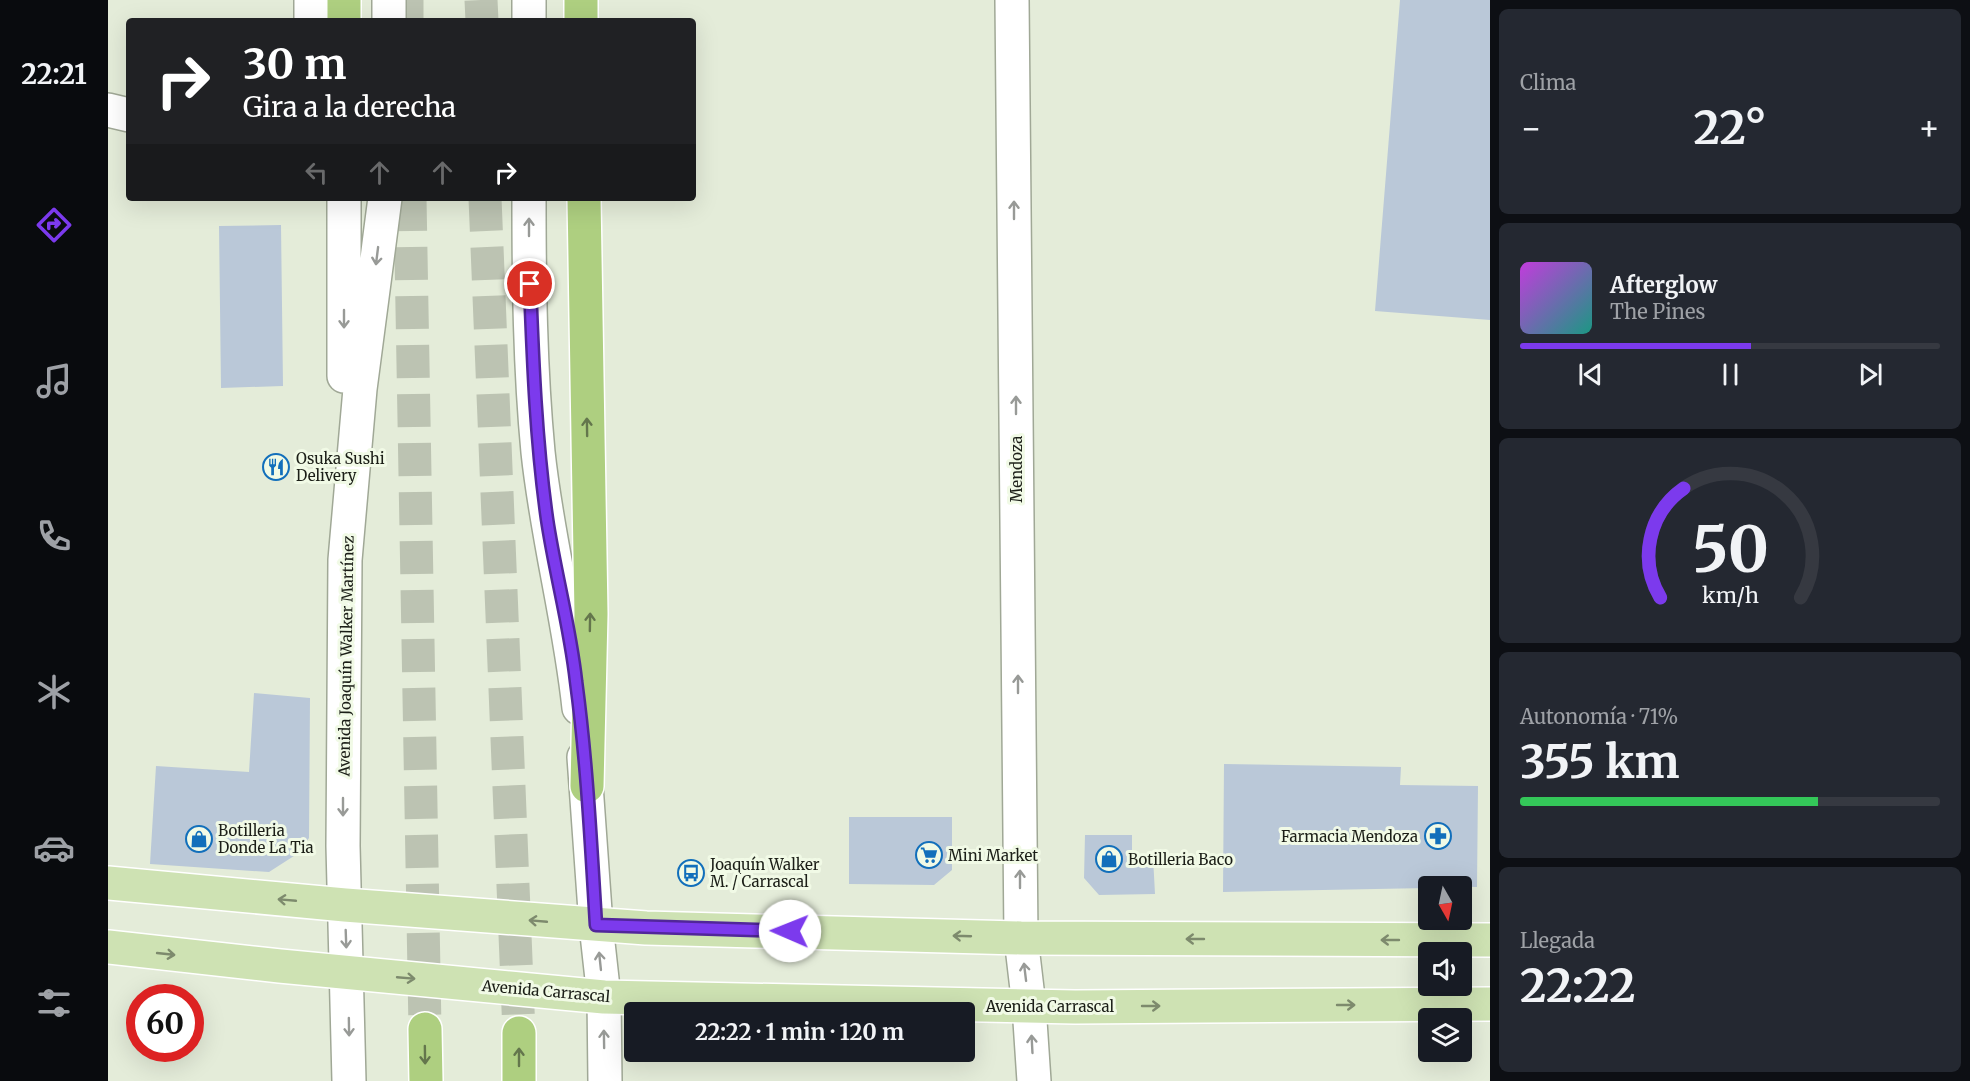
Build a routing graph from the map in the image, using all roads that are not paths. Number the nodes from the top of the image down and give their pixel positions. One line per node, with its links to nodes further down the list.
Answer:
1 (310, 0): 7 (main road)
2 (344, 0): 8 (highway)
3 (389, 0): 9 (main road)
4 (529, 0): 10 (main road)
5 (581, 0): 11 (highway)
6 (1012, 0): 23 (main road, Mendoza, one-way to 6)
7 (311, 18)
8 (344, 18)
9 (389, 18)
10 (529, 18)
11 (581, 18)
12 (108, 110): 13 (main road)
13 (126, 115)
14 (344, 201): 18 (main road, one-way to 18)
15 (385, 201): 18 (main road, Avenida Joaquín Walker Martínez, one-way to 18)
16 (529, 201): 19 (main road, one-way to 16)
17 (584, 201): 19 (highway, one-way to 17)
18 (345, 560): 21 (main road, Avenida Joaquín Walker Martínez, one-way to 21)
19 (587, 786): 22 (main road)
20 (108, 883): 21 (main road, one-way to 20)
21 (345, 905): 22 (main road, one-way to 21); 26 (main road, Avenida Joaquín Walker Martínez, one-way to 26)
22 (596, 925): 23 (main road, one-way to 22); 27 (main road, one-way to 22)
23 (1020, 938): 24 (main road, one-way to 23); 29 (main road, Mendoza, one-way to 23)
24 (1490, 940)
25 (108, 947): 26 (main road, Avenida Carrascal, one-way to 26)
26 (347, 973): 27 (main road, Avenida Carrascal, one-way to 27); 32 (main road, Avenida Joaquín Walker Martínez, one-way to 32)
27 (604, 997): 29 (main road, Avenida Carrascal); 35 (main road, one-way to 27)
28 (1490, 1004): 29 (main road, Avenida Carrascal, one-way to 28)
29 (1029, 1006): 36 (main road, Mendoza, one-way to 29)
30 (425, 1029): 33 (highway, one-way to 33)
31 (519, 1034): 34 (highway, one-way to 31)
32 (349, 1081)
33 (426, 1081)
34 (519, 1081)
35 (605, 1081)
36 (1034, 1081)

